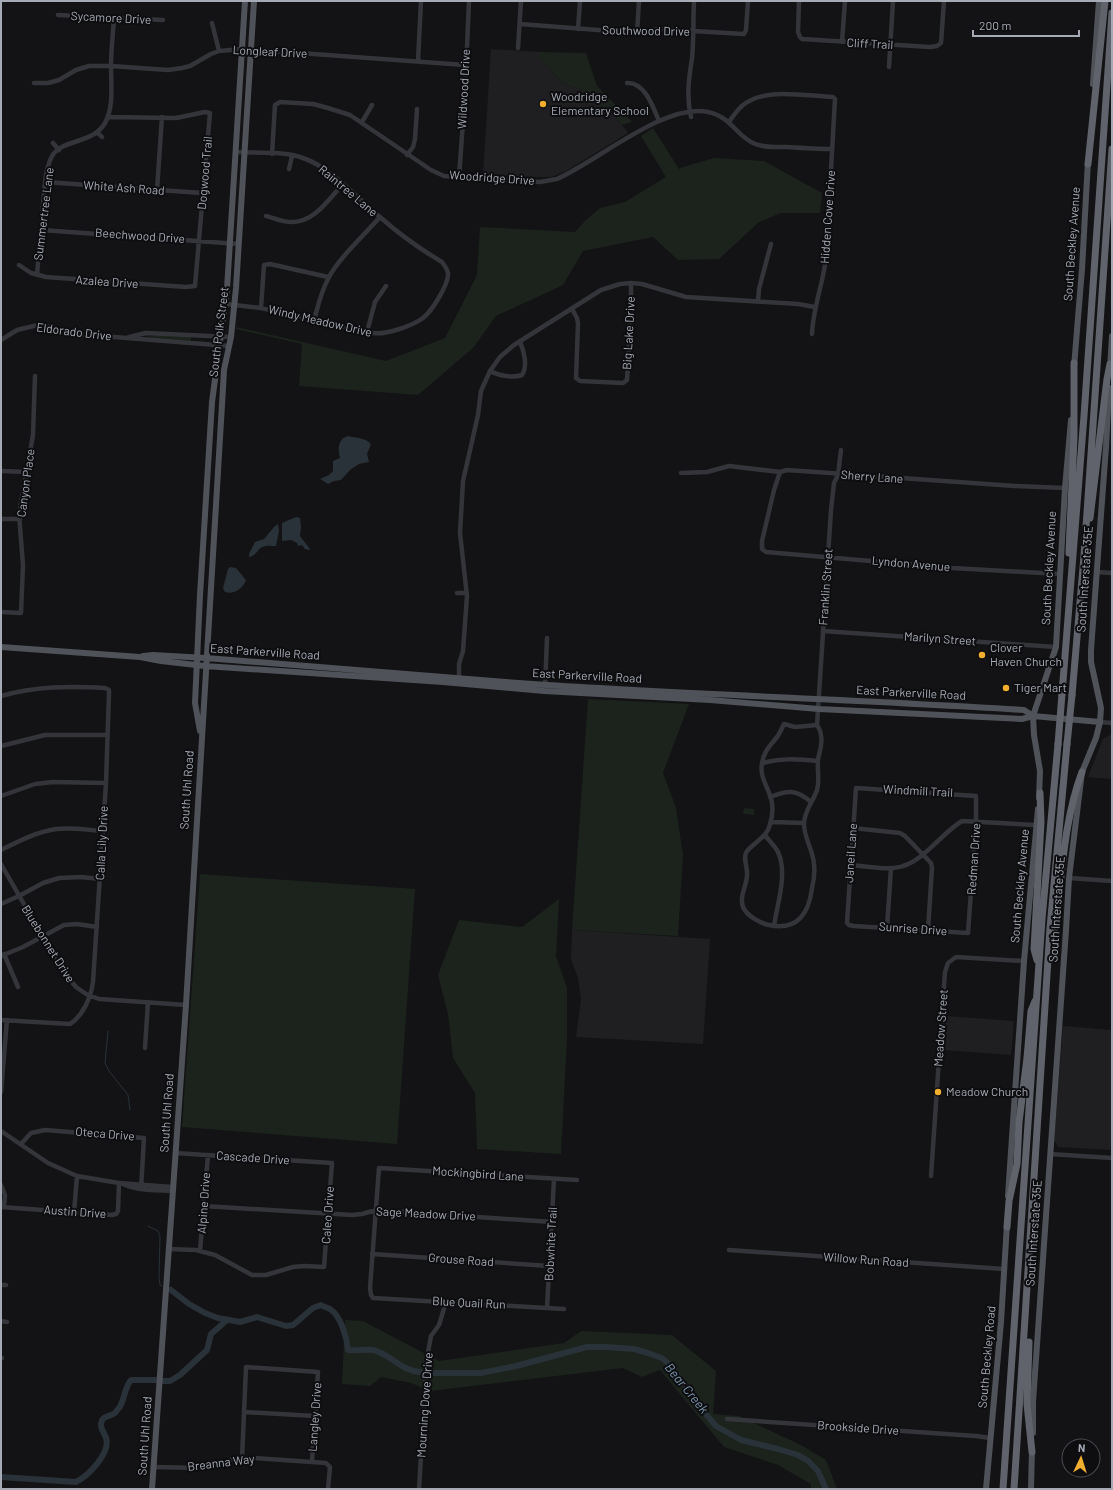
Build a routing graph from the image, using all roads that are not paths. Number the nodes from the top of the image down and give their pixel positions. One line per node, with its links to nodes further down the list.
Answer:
1 (245, 1): 28 (main road, South Polk Street)
2 (254, 1): 29 (main road, South Polk Street)
3 (422, 1): 31 (street)
4 (469, 1): 32 (street, Wildwood Drive)
5 (521, 1): 21 (street)
6 (580, 1): 22 (street)
7 (639, 1): 24 (street)
8 (694, 1): 23 (street)
9 (748, 1): 23 (street, Southwood Drive)
10 (799, 1): 25 (street, Cliff Trail)
11 (845, 1): 25 (street)
12 (893, 1): 26 (street)
13 (944, 1): 26 (street, Cliff Trail)
14 (1099, 1): 56 (main road, South Beckley Avenue)
15 (1105, 1): 56 (highway)
16 (1112, 13): 117 (highway)
17 (58, 15): 18 (street, Sycamore Drive)
18 (114, 18): 19 (street, Sycamore Drive); 33 (street)
19 (164, 20)
20 (212, 23): 30 (street)
21 (520, 24): 22 (street, Southwood Drive); 27 (street)
22 (578, 29): 24 (street, Southwood Drive)
23 (693, 31): 24 (street, Southwood Drive); 39 (street)
24 (637, 33)
25 (842, 42): 26 (street, Cliff Trail)
26 (891, 45): 34 (street)
27 (518, 48)
28 (243, 49): 29 (street, Longleaf Drive); 30 (street, Longleaf Drive); 51 (main road, South Polk Street)
29 (250, 50): 31 (street, Longleaf Drive); 52 (main road, South Polk Street)
30 (220, 51): 33 (street, Longleaf Drive)
31 (418, 61): 32 (street, Longleaf Drive)
32 (465, 65): 58 (street, Wildwood Drive)
33 (111, 66): 35 (street, Longleaf Drive); 40 (street)
34 (889, 67)
35 (34, 83)
36 (627, 83): 42 (street)
37 (372, 105): 43 (street)
38 (417, 109): 54 (street)
39 (690, 114): 42 (street, Woodridge Drive); 44 (street, Woodridge Drive)
40 (108, 117): 41 (street); 45 (street)
41 (162, 117): 61 (street); 62 (street, Dogwood Trail)
42 (659, 120): 58 (street, Woodridge Drive)
43 (362, 122): 53 (street, Woodridge Drive); 54 (street, Woodridge Drive)
44 (729, 122): 50 (street, Woodridge Drive); 50 (street, Hidden Cove Drive)
45 (98, 132): 46 (street); 49 (street)
46 (102, 137)
47 (53, 143): 49 (street)
48 (1112, 149): 109 (highway)
49 (58, 150): 59 (street, Summertree Lane)
50 (832, 150): 80 (street, Hidden Cove Drive)
51 (237, 152): 52 (street, Raintree Lane); 67 (main road, South Polk Street)
52 (244, 152): 53 (street, Raintree Lane); 68 (main road, South Polk Street)
53 (272, 154): 55 (street, Raintree Lane)
54 (407, 155): 58 (street, Woodridge Drive)
55 (292, 156): 57 (street); 60 (street, Raintree Lane)
56 (1088, 164): 96 (main road, South Beckley Avenue)
57 (289, 168)
58 (459, 177)
59 (45, 182): 61 (street, White Ash Road); 65 (street, Summertree Lane)
60 (343, 184): 63 (street); 64 (street, Raintree Lane)
61 (157, 190): 62 (street, White Ash Road)
62 (202, 193): 66 (street, Dogwood Trail)
63 (266, 216)
64 (380, 217): 71 (street, Raintree Lane); 73 (street)
65 (41, 230): 66 (street, Beechwood Drive); 72 (street, Summertree Lane)
66 (199, 240): 67 (street, Beechwood Drive); 74 (street, Dogwood Trail)
67 (230, 243): 68 (street, Beechwood Drive); 78 (main road, South Polk Street)
68 (239, 244): 79 (main road, South Polk Street)
69 (771, 244): 77 (street)
70 (19, 265): 72 (street, Azalea Drive)
71 (446, 266): 84 (street, Windy Meadow Drive)
72 (37, 275): 74 (street, Azalea Drive)
73 (328, 277): 81 (street); 83 (street)
74 (196, 282)
75 (631, 283): 77 (street); 82 (street); 82 (street, Big Lake Drive)
76 (386, 286): 84 (street)
77 (758, 301): 80 (street)
78 (226, 304): 79 (street, Windy Meadow Drive); 87 (main road, South Polk Street)
79 (234, 305): 81 (street, Windy Meadow Drive); 89 (main road, South Polk Street)
80 (815, 307): 85 (street, Hidden Cove Drive)
81 (261, 308): 83 (street, Windy Meadow Drive)
82 (572, 309): 92 (street)
83 (314, 320): 84 (street, Windy Meadow Drive)
84 (367, 332)
85 (812, 334)
86 (195, 335): 87 (street, Eldorado Drive); 90 (street, Eldorado Drive); 93 (street)
87 (221, 336): 89 (street, Eldorado Drive); 94 (main road, South Polk Street)
88 (1112, 336): 97 (main road, South Interstate 35E)
89 (231, 337): 95 (main road, South Polk Street)
90 (125, 338): 91 (street, Eldorado Drive); 93 (street, Eldorado Drive)
91 (1, 339)
92 (520, 342): 98 (street); 98 (street)
93 (195, 343): 94 (street, Eldorado Drive)
94 (220, 345): 95 (street, Eldorado Drive); 123 (main road, South Polk Street)
95 (229, 346): 124 (main road, South Polk Street)
96 (1074, 363): 106 (main road, South Beckley Avenue); 117 (highway)
97 (1110, 364): 109 (highway); 111 (main road, South Interstate 35E)
98 (490, 371): 115 (street)
99 (34, 376): 102 (street, Canyon Place)
100 (842, 450): 105 (street, Franklin Street)
101 (1, 471): 102 (street)
102 (27, 472): 108 (street, Canyon Place)
103 (780, 472): 104 (street, Sherry Lane); 105 (street, Sherry Lane); 110 (street, Lyndon Avenue)
104 (681, 473)
105 (838, 474): 106 (street, Sherry Lane); 110 (street, Franklin Street)
106 (1065, 488): 113 (main road, South Beckley Avenue)
107 (1, 519): 108 (street)
108 (20, 519): 116 (street, Canyon Place)
109 (1084, 556): 185 (highway, bridge)
110 (828, 558): 113 (street, Lyndon Avenue); 118 (street, Franklin Street)
111 (1097, 572): 112 (street); 142 (main road, South Interstate 35E)
112 (1112, 573)
113 (1060, 574): 121 (main road, South Beckley Avenue)
114 (457, 593): 115 (street)
115 (467, 593): 128 (street)
116 (1, 612)
117 (1069, 614): 184 (highway, bridge)
118 (823, 630): 121 (street, Marilyn Street); 133 (street, Franklin Street)
119 (547, 638): 129 (street)
120 (1, 647): 122 (main road, East Parkerville Road)
121 (1056, 647): 140 (main road, South Beckley Avenue)
122 (140, 657): 123 (main road, East Parkerville Road); 125 (main road, East Parkerville Road)
123 (196, 658): 124 (main road, East Parkerville Road); 125 (main road, South Polk Street)
124 (206, 658): 126 (main road, South Polk Street); 127 (main road, East Parkerville Road)
125 (196, 665): 126 (main road, East Parkerville Road); 146 (main road, South Uhl Road)
126 (205, 666): 127 (main road, East Parkerville Road); 146 (main road, South Uhl Road)
127 (339, 672): 128 (main road, East Parkerville Road)
128 (459, 681): 129 (main road, East Parkerville Road)
129 (544, 688): 130 (main road, East Parkerville Road); 132 (main road, East Parkerville Road)
130 (636, 690): 132 (main road); 133 (main road, East Parkerville Road)
131 (1, 696): 145 (street, Calla Lily Drive)
132 (635, 697): 136 (main road, East Parkerville Road)
133 (819, 700): 134 (main road, East Parkerville Road); 136 (street, Franklin Street)
134 (863, 702): 135 (main road, East Parkerville Road); 137 (main road)
135 (906, 703): 138 (main road, East Parkerville Road); 139 (main road)
136 (819, 709): 137 (main road, East Parkerville Road); 144 (street, Franklin Street)
137 (836, 709): 139 (main road, East Parkerville Road)
138 (1005, 709): 140 (main road, East Parkerville Road); 141 (main road)
139 (905, 712): 141 (main road, East Parkerville Road)
140 (1033, 716): 141 (main road, East Parkerville Road); 142 (main road, East Parkerville Road); 153 (main road, South Beckley Avenue)
141 (1005, 718)
142 (1100, 722): 143 (street); 150 (main road, South Interstate 35E)
143 (1112, 722)
144 (817, 725): 148 (street, Franklin Street); 149 (street)
145 (107, 735): 147 (street); 151 (street, Calla Lily Drive)
146 (201, 738): 190 (main road, South Uhl Road)
147 (1, 746)
148 (818, 761): 149 (street); 157 (street, Franklin Street)
149 (762, 763): 156 (street)
150 (1082, 772): 170 (main road, South Interstate 35E); 185 (highway)
151 (106, 783): 154 (street); 163 (street, Calla Lily Drive)
152 (859, 788): 155 (street, Windmill Trail); 162 (street, Janeil Lane)
153 (1040, 793): 161 (main road, South Beckley Avenue); 184 (highway)
154 (1, 796)
155 (976, 796): 159 (street, Redman Drive)
156 (770, 797): 157 (street); 158 (street)
157 (811, 802): 160 (street, Franklin Street)
158 (771, 822): 160 (street); 164 (street)
159 (976, 822): 161 (street); 166 (street); 176 (street, Redman Drive)
160 (804, 823): 177 (street)
161 (1036, 825): 183 (main road, South Beckley Avenue)
162 (853, 828): 166 (street); 168 (street, Janeil Lane)
163 (103, 832): 165 (street); 171 (street, Calla Lily Drive)
164 (765, 835): 177 (street); 177 (street)
165 (1, 850)
166 (923, 854): 169 (street); 180 (street)
167 (1, 864): 173 (street, Bluebonnet Drive)
168 (850, 864): 169 (street); 175 (street, Janeil Lane)
169 (891, 868): 179 (street)
170 (1069, 878): 172 (street); 199 (main road, South Interstate 35E)
171 (100, 879): 173 (street); 178 (street, Calla Lily Drive)
172 (1112, 881)
173 (19, 896): 174 (street); 181 (street, Bluebonnet Drive)
174 (1, 904)
175 (847, 922): 179 (street, Sunrise Drive)
176 (969, 922): 180 (street, Sunrise Drive)
177 (774, 926)
178 (97, 927): 181 (street); 187 (street, Calla Lily Drive)
179 (887, 928): 180 (street, Sunrise Drive)
180 (928, 930)
181 (42, 937): 182 (street); 187 (street, Bluebonnet Drive)
182 (3, 955): 186 (street)
183 (1024, 961): 204 (street, Meadow Street); 217 (main road, South Beckley Avenue)
184 (1039, 963): 188 (highway)
185 (1047, 971): 218 (highway)
186 (18, 987)
187 (91, 995): 189 (street, Bluebonnet Drive); 192 (street)
188 (1037, 998): 217 (highway); 242 (highway)
189 (148, 1002): 190 (street, Bluebonnet Drive); 193 (street)
190 (186, 1005): 198 (main road, South Uhl Road)
191 (1, 1020): 192 (street)
192 (7, 1020): 194 (street)
193 (145, 1048)
194 (2, 1064): 195 (street)
195 (1, 1092)
196 (1, 1131): 197 (street)
197 (21, 1144): 203 (street); 209 (street, Oteca Drive)
198 (175, 1153): 200 (street, Cascade Drive); 210 (main road, South Uhl Road)
199 (1050, 1154): 201 (street); 234 (main road, South Interstate 35E)
200 (208, 1155): 202 (street, Cascade Drive); 211 (street, Alpine Drive)
201 (1112, 1158)
202 (332, 1163): 215 (street, Caleo Drive)
203 (76, 1176): 207 (street); 214 (street)
204 (931, 1176)
205 (554, 1179): 206 (street, Mockingbird Lane); 213 (street, Mockingbird Lane); 216 (street, Bobwhite Trail)
206 (576, 1180)
207 (120, 1182): 209 (street); 214 (street, Austin Drive)
208 (1, 1185): 212 (street)
209 (141, 1187): 210 (street)
210 (172, 1189): 219 (main road, South Uhl Road)
211 (204, 1206): 215 (street, Sage Meadow Drive); 221 (street, Alpine Drive)
212 (3, 1207): 214 (street, Austin Drive)
213 (376, 1210): 215 (street, Sage Meadow Drive); 216 (street, Sage Meadow Drive); 222 (street)
214 (74, 1213)
215 (328, 1214): 221 (street, Caleo Drive)
216 (552, 1222): 223 (street, Bobwhite Trail)
217 (1007, 1227): 224 (main road, South Beckley Road)
218 (1030, 1243): 234 (highway); 243 (highway)
219 (168, 1248): 221 (street); 237 (main road, South Uhl Road)
220 (729, 1250): 224 (street, Willow Run Road)
221 (200, 1251)
222 (372, 1254): 223 (street, Grouse Road); 225 (street, Blue Quail Run)
223 (549, 1266): 226 (street, Bobwhite Trail)
224 (1004, 1269): 233 (main road, South Beckley Road)
225 (446, 1302): 226 (street, Blue Quail Run); 240 (street, Mourning Dove Drive)
226 (547, 1308): 227 (street, Blue Quail Run)
227 (564, 1309)
228 (1, 1321): 229 (street)
229 (7, 1322)
230 (244, 1412): 231 (street); 231 (street, Langley Drive); 235 (street)
231 (315, 1416): 236 (street, Langley Drive)
232 (727, 1419): 233 (street, Brookside Drive)
233 (990, 1438): 241 (main road, South Beckley Road)
234 (1032, 1452): 244 (main road, South Interstate 35E)
235 (242, 1459): 236 (street, Breanna Way); 237 (street, Breanna Way)
236 (312, 1461): 239 (street, Breanna Way)
237 (154, 1467): 238 (main road, South Uhl Road)
238 (152, 1489)
239 (328, 1489)
240 (418, 1489)
241 (986, 1489)
242 (1003, 1489)
243 (1014, 1489)
244 (1031, 1489)

